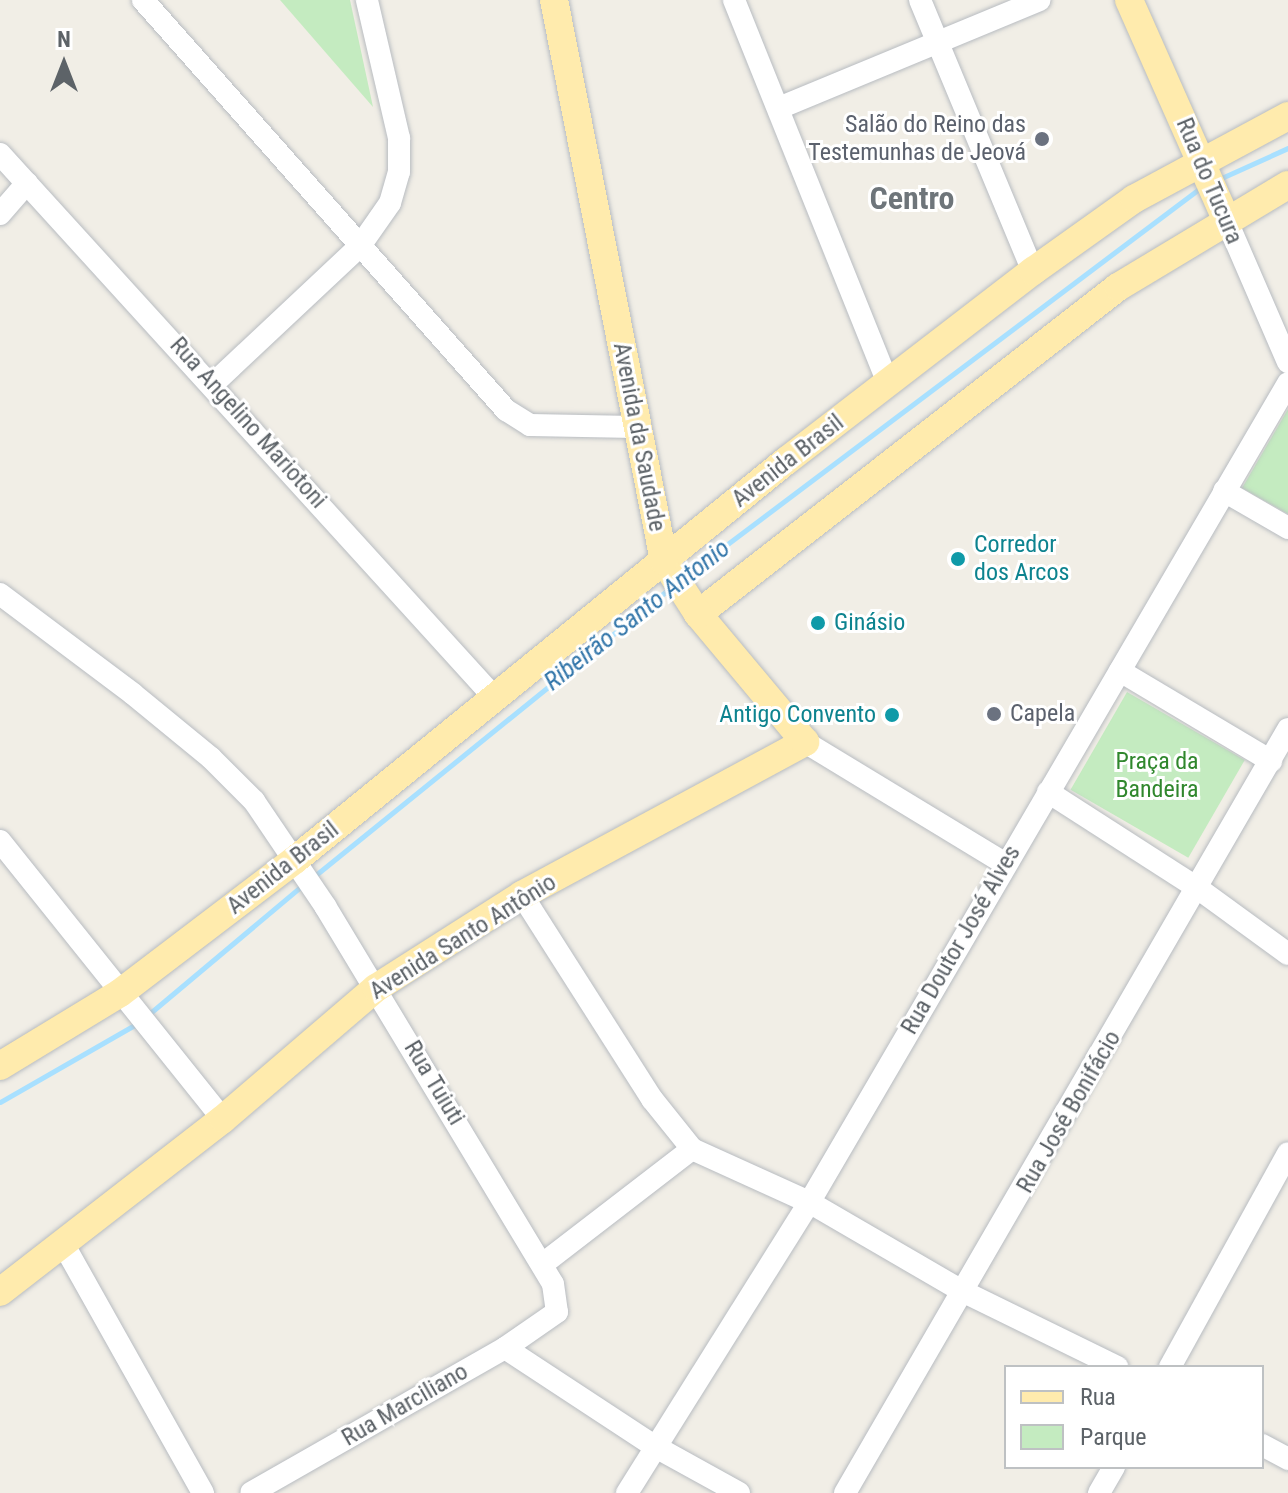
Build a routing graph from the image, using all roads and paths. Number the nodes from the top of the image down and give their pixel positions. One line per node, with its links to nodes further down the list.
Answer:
1 (143, 0): 17 (street)
2 (367, 0): 17 (street)
3 (554, 0): 23 (main road, Avenida da Saudade)
4 (734, 0): 9 (street)
5 (920, 0): 8 (street)
6 (1040, 0): 8 (street)
7 (1129, 0): 12 (main road, Rua do Tucura)
8 (936, 42): 9 (street); 18 (street)
9 (779, 108): 20 (street)
10 (1288, 116): 12 (main road, Avenida Brasil)
11 (0, 154): 13 (street, Rua Angelino Mariotoni)
12 (1202, 164): 15 (main road, Rua do Tucura); 18 (main road, Avenida Brasil)
13 (27, 183): 16 (street); 22 (street, Rua Angelino Mariotoni)
14 (1288, 185): 15 (main road)
15 (1223, 213): 19 (street, Rua do Tucura); 28 (main road)
16 (0, 214)
17 (360, 246): 22 (street); 23 (street)
18 (1033, 271): 20 (main road, Avenida Brasil)
19 (1288, 362)
20 (888, 383): 26 (main road, Avenida Brasil)
21 (1288, 383): 24 (street, Rua Doutor José Alves)
22 (213, 384): 30 (street, Rua Angelino Mariotoni)
23 (635, 427): 26 (main road, Avenida da Saudade)
24 (1224, 491): 25 (street); 29 (street, Rua Doutor José Alves)
25 (1288, 528)
26 (668, 569): 28 (main road, Avenida da Saudade); 30 (main road, Avenida Brasil)
27 (0, 594): 37 (street, Rua Tuiuti)
28 (694, 607): 32 (main road, Avenida da Saudade)
29 (1120, 671): 33 (street); 34 (street, Rua Doutor José Alves)
30 (493, 696): 37 (main road, Avenida Brasil)
31 (1288, 729): 33 (street, Rua José Bonifácio)
32 (805, 742): 36 (street, Avenida da Saudade); 39 (main road, Avenida Santo Antônio)
33 (1271, 761): 38 (street, Rua José Bonifácio)
34 (1048, 792): 36 (street, Rua Doutor José Alves); 38 (street)
35 (0, 841): 42 (street)
36 (1004, 863): 47 (street, Rua Doutor José Alves)
37 (300, 866): 41 (street, Rua Tuiuti); 42 (main road, Avenida Brasil)
38 (1199, 889): 40 (street); 50 (street, Rua José Bonifácio)
39 (522, 895): 41 (main road, Avenida Santo Antônio); 45 (street)
40 (1288, 954)
41 (376, 988): 44 (main road, Avenida Santo Antônio); 49 (street, Rua Tuiuti)
42 (125, 1002): 43 (main road, Avenida Brasil); 44 (street)
43 (0, 1066)
44 (223, 1119): 48 (main road, Avenida Santo Antônio)
45 (692, 1149): 47 (street); 49 (street)
46 (1288, 1153): 55 (street)
47 (809, 1202): 50 (street); 56 (street, Rua Doutor José Alves)
48 (65, 1247): 51 (main road, Avenida Santo Antônio); 60 (street)
49 (544, 1263): 52 (street, Rua Tuiuti)
50 (962, 1291): 54 (street); 64 (street, Rua José Bonifácio)
51 (0, 1292)
52 (557, 1312): 53 (street, Rua Marciliano)
53 (505, 1348): 56 (street); 61 (street, Rua Marciliano)
54 (1113, 1365)
55 (1171, 1365)
56 (654, 1446): 62 (street, Rua Doutor José Alves); 63 (street)
57 (1264, 1446): 58 (street)
58 (1288, 1459)
59 (1113, 1469): 65 (street)
60 (203, 1493)
61 (251, 1493)
62 (627, 1493)
63 (739, 1493)
64 (845, 1493)
65 (1099, 1493)

